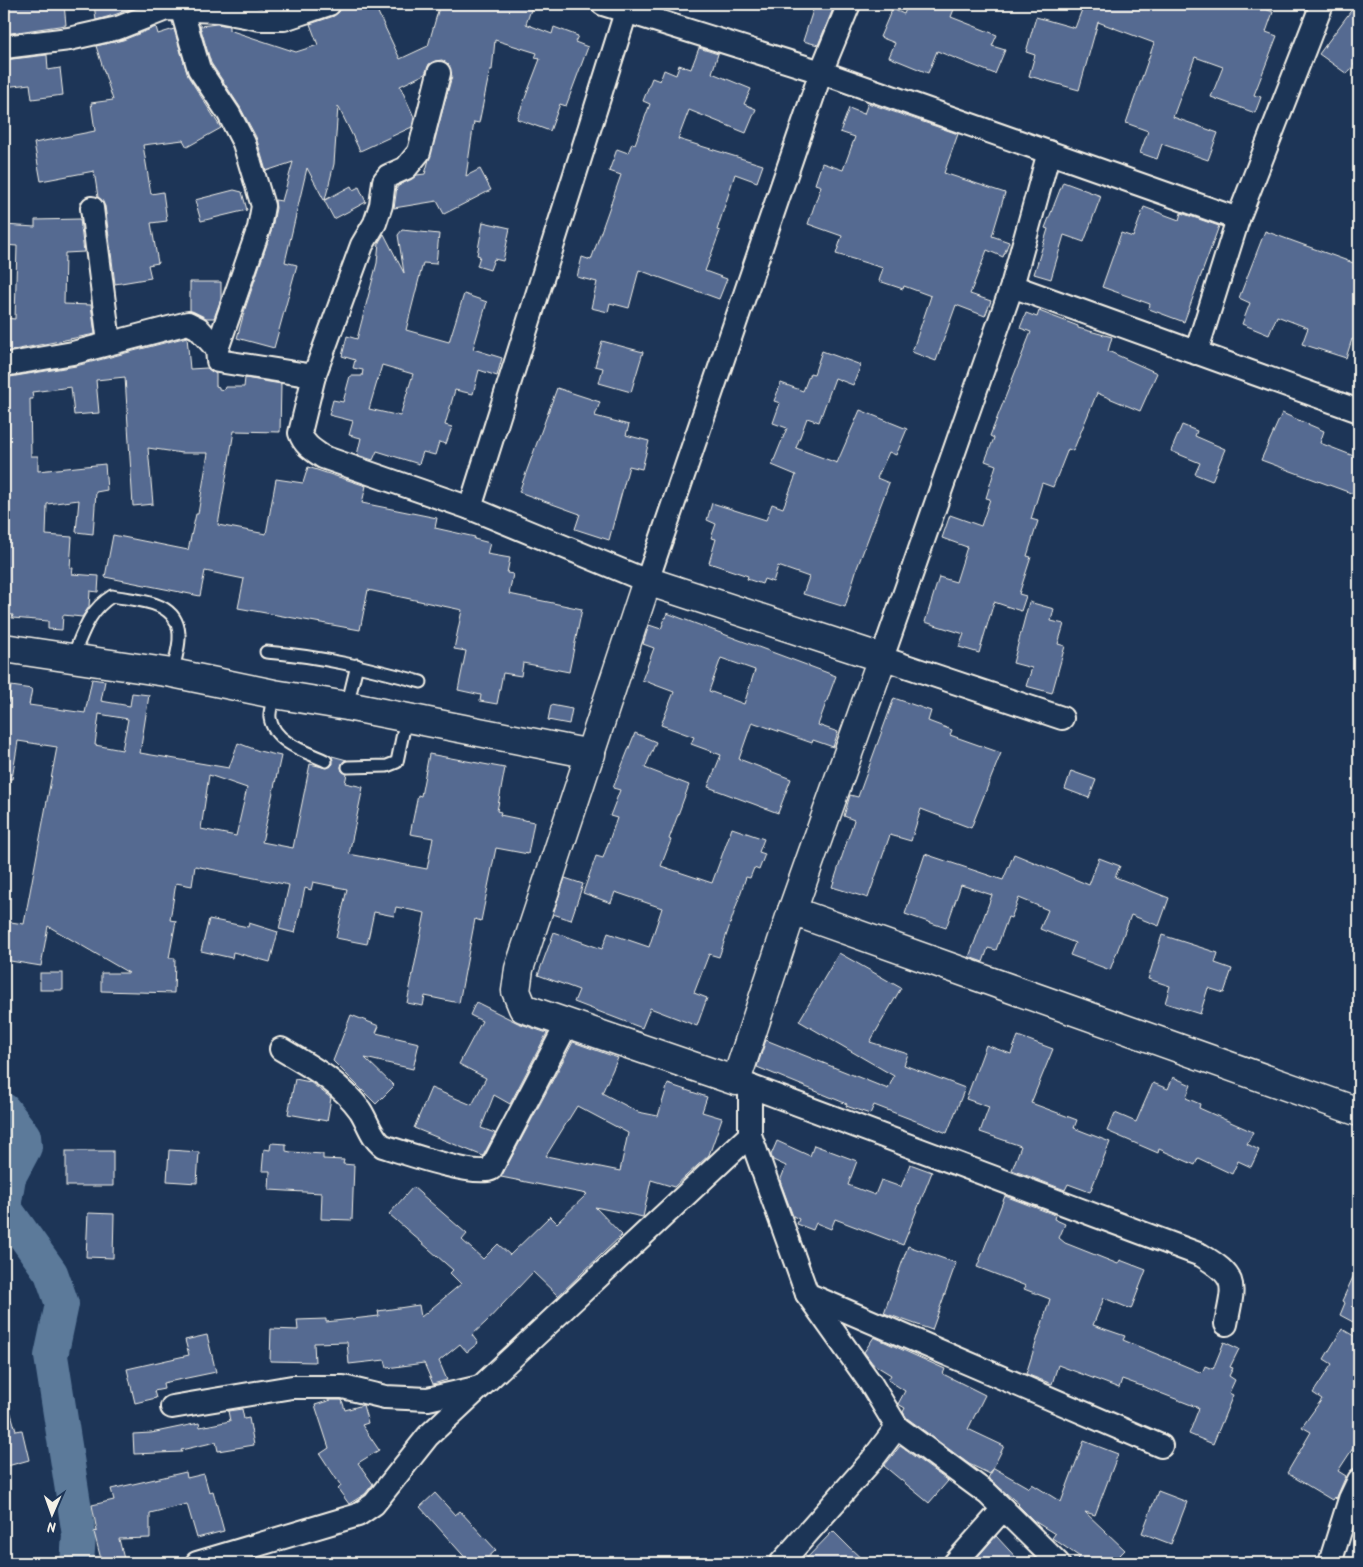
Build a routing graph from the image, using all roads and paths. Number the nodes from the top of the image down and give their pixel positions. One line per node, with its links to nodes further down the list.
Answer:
1 (329, 4): 5 (street)
2 (603, 4): 6 (street)
3 (849, 4): 8 (street)
4 (1322, 4): 12 (street)
5 (182, 11): 7 (street); 15 (street)
6 (626, 12): 8 (street); 20 (street)
7 (4, 47)
8 (821, 72): 10 (street); 21 (street)
9 (439, 73): 18 (street)
10 (1049, 152): 12 (street); 13 (street)
11 (92, 208): 14 (street)
12 (1238, 219): 16 (street)
13 (1012, 286): 16 (street); 25 (street)
14 (109, 342): 15 (street); 17 (street)
15 (217, 349): 18 (street)
16 (1196, 353): 19 (street)
17 (4, 365)
18 (314, 376): 20 (street)
19 (1359, 411)
20 (470, 508): 21 (street)
21 (647, 581): 25 (street); 33 (street)
22 (4, 648): 24 (street)
23 (266, 652): 26 (lane)
24 (72, 658): 27 (street); 27 (lane)
25 (882, 658): 32 (street); 36 (street)
26 (357, 665): 28 (lane); 30 (lane)
27 (172, 673): 29 (street)
28 (421, 682)
29 (274, 694): 30 (street); 34 (lane)
30 (347, 706): 31 (street)
31 (406, 718): 33 (street); 35 (lane)
32 (1062, 718)
33 (590, 754): 37 (street)
34 (326, 761)
35 (348, 767)
36 (792, 911): 39 (street); 40 (street)
37 (568, 1022): 38 (street); 39 (street)
38 (281, 1049)
39 (743, 1084): 41 (street); 43 (street)
40 (1359, 1112)
41 (750, 1135): 42 (street); 44 (street)
42 (807, 1294): 46 (street); 47 (street)
43 (1226, 1324)
44 (481, 1386): 45 (street); 51 (street)
45 (172, 1408)
46 (897, 1427): 49 (street); 52 (street)
47 (1160, 1446)
48 (1359, 1480): 50 (street)
49 (1002, 1509): 53 (street); 54 (street)
50 (1352, 1519): 55 (street)
51 (196, 1563)
52 (781, 1563)
53 (955, 1563)
54 (1058, 1563)
55 (1330, 1563)

